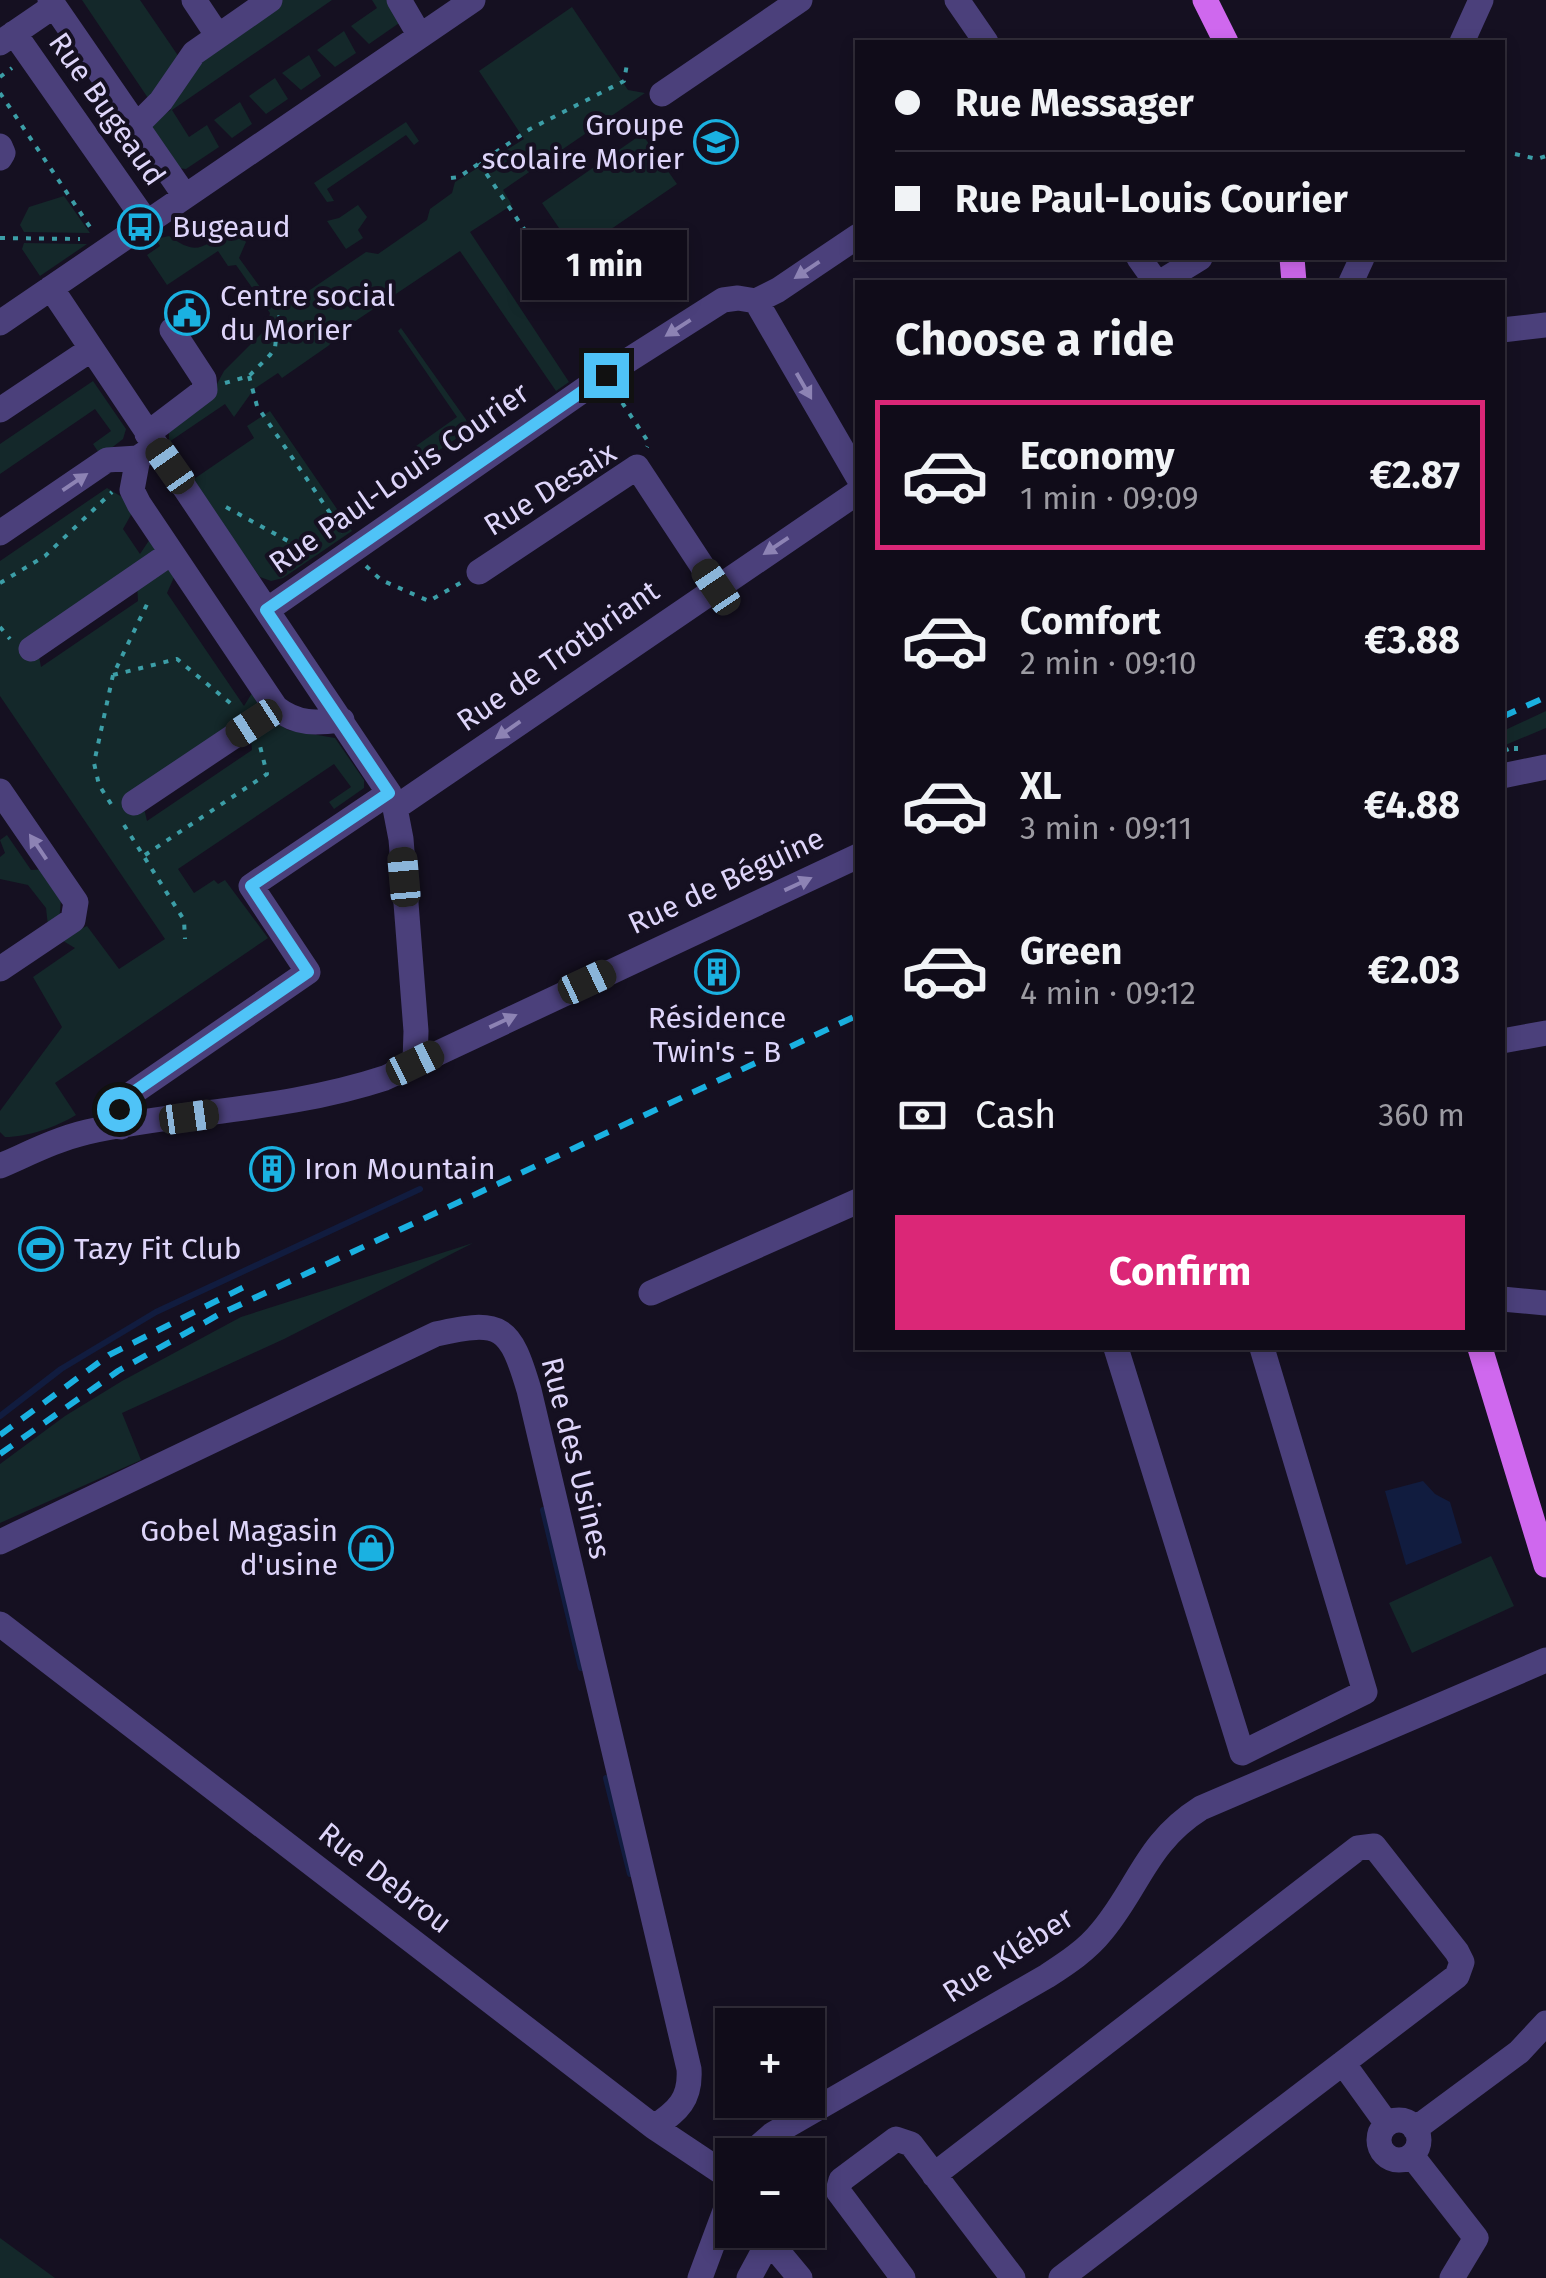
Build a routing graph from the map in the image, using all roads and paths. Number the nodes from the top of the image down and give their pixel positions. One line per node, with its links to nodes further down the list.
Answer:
1 (194, 0): 10 (street)
2 (270, 0): 10 (street)
3 (399, 0): 11 (street)
4 (473, 0): 11 (street)
5 (800, 0): 18 (street)
6 (956, 0): 13 (street)
7 (1205, 0): 14 (main road)
8 (1482, 0): 15 (street)
9 (52, 3): 12 (street); 19 (street, Rue Bugeaud)
10 (218, 36): 19 (street)
11 (420, 36): 28 (street)
12 (7, 38): 29 (street, Rue Bugeaud)
13 (985, 40)
14 (1225, 40)
15 (1463, 40)
16 (627, 64): 21 (path)
17 (0, 93): 30 (path)
18 (662, 94)
19 (137, 124): 28 (street, Rue Bugeaud)
20 (512, 130): 21 (path)
21 (516, 138): 26 (path)
22 (0, 146): 25 (street)
23 (1514, 154): 24 (path)
24 (1546, 156)
25 (0, 158)
26 (479, 164): 27 (path); 34 (path)
27 (451, 178)
28 (185, 196): 29 (street)
29 (147, 223): 37 (street)
30 (0, 238)
31 (855, 238): 39 (street, one-way to 39)
32 (1141, 260): 35 (street)
33 (1196, 260): 36 (street)
34 (527, 278)
35 (1156, 280)
36 (1162, 280)
37 (50, 288): 40 (street); 44 (street)
38 (290, 288): 46 (path)
39 (756, 302): 45 (street, Rue Paul-Louis Courier, one-way to 45); 51 (street, one-way to 51)
40 (0, 324)
41 (1546, 325): 43 (street)
42 (172, 330): 47 (street)
43 (1505, 330)
44 (90, 350): 48 (street); 49 (street)
45 (606, 375): 50 (path); 55 (street, Rue Paul-Louis Courier)
46 (249, 376): 47 (path); 55 (path)
47 (206, 390): 49 (street)
48 (0, 410)
49 (147, 446): 54 (street, one-way to 49); 56 (street); 58 (path); 61 (street)
50 (637, 466): 57 (street, Rue Desaix); 59 (street, Rue Desaix)
51 (855, 472)
52 (855, 494): 59 (street, Rue de Trotbriant, one-way to 59)
53 (220, 503): 55 (path)
54 (0, 534)
55 (342, 549): 57 (path); 61 (street, Rue Paul-Louis Courier)
56 (171, 552): 62 (street); 64 (street)
57 (479, 572)
58 (0, 583)
59 (716, 587): 69 (street, Rue de Trotbriant, one-way to 69)
60 (154, 588): 63 (path)
61 (266, 610): 65 (street)
62 (31, 649)
63 (113, 675): 64 (path); 71 (path)
64 (265, 716): 65 (street); 70 (street); 71 (path)
65 (342, 720): 69 (street)
66 (1546, 768): 67 (street)
67 (1505, 775)
68 (0, 791): 74 (street, one-way to 68)
69 (392, 800): 77 (street); 78 (street, Rue de Trotbriant)
70 (134, 804)
71 (144, 856): 73 (path)
72 (855, 857): 77 (street, Rue de Béguine, one-way to 72)
73 (184, 939)
74 (0, 969)
75 (1546, 1033): 76 (street)
76 (1505, 1041)
77 (415, 1063): 78 (street, Rue de Béguine)
78 (122, 1127): 79 (street, Rue de Béguine)
79 (0, 1166)
80 (855, 1203): 81 (street)
81 (651, 1293)
82 (1505, 1299): 83 (street)
83 (1546, 1304)
84 (1117, 1350): 85 (street)
85 (1263, 1350)
86 (1481, 1350): 88 (main road)
87 (0, 1542): 94 (street, Rue des Usines)
88 (1546, 1565)
89 (0, 1624): 94 (street, Rue Debrou)
90 (1546, 1660): 96 (street, Rue Kléber)
91 (1546, 2023): 95 (street)
92 (1343, 2063): 93 (street); 99 (street); 108 (street)
93 (1387, 2124): 95 (street); 97 (street)
94 (654, 2127): 98 (street, Rue Debrou)
95 (1416, 2129): 97 (street)
96 (769, 2138)
97 (1412, 2156): 109 (street)
98 (715, 2168)
99 (934, 2175): 106 (street); 107 (street)
100 (715, 2238): 104 (street)
101 (760, 2248): 105 (street)
102 (774, 2248): 103 (street)
103 (797, 2275)
104 (700, 2278)
105 (749, 2278)
106 (903, 2278)
107 (1013, 2278)
108 (1061, 2278)
109 (1452, 2278)

